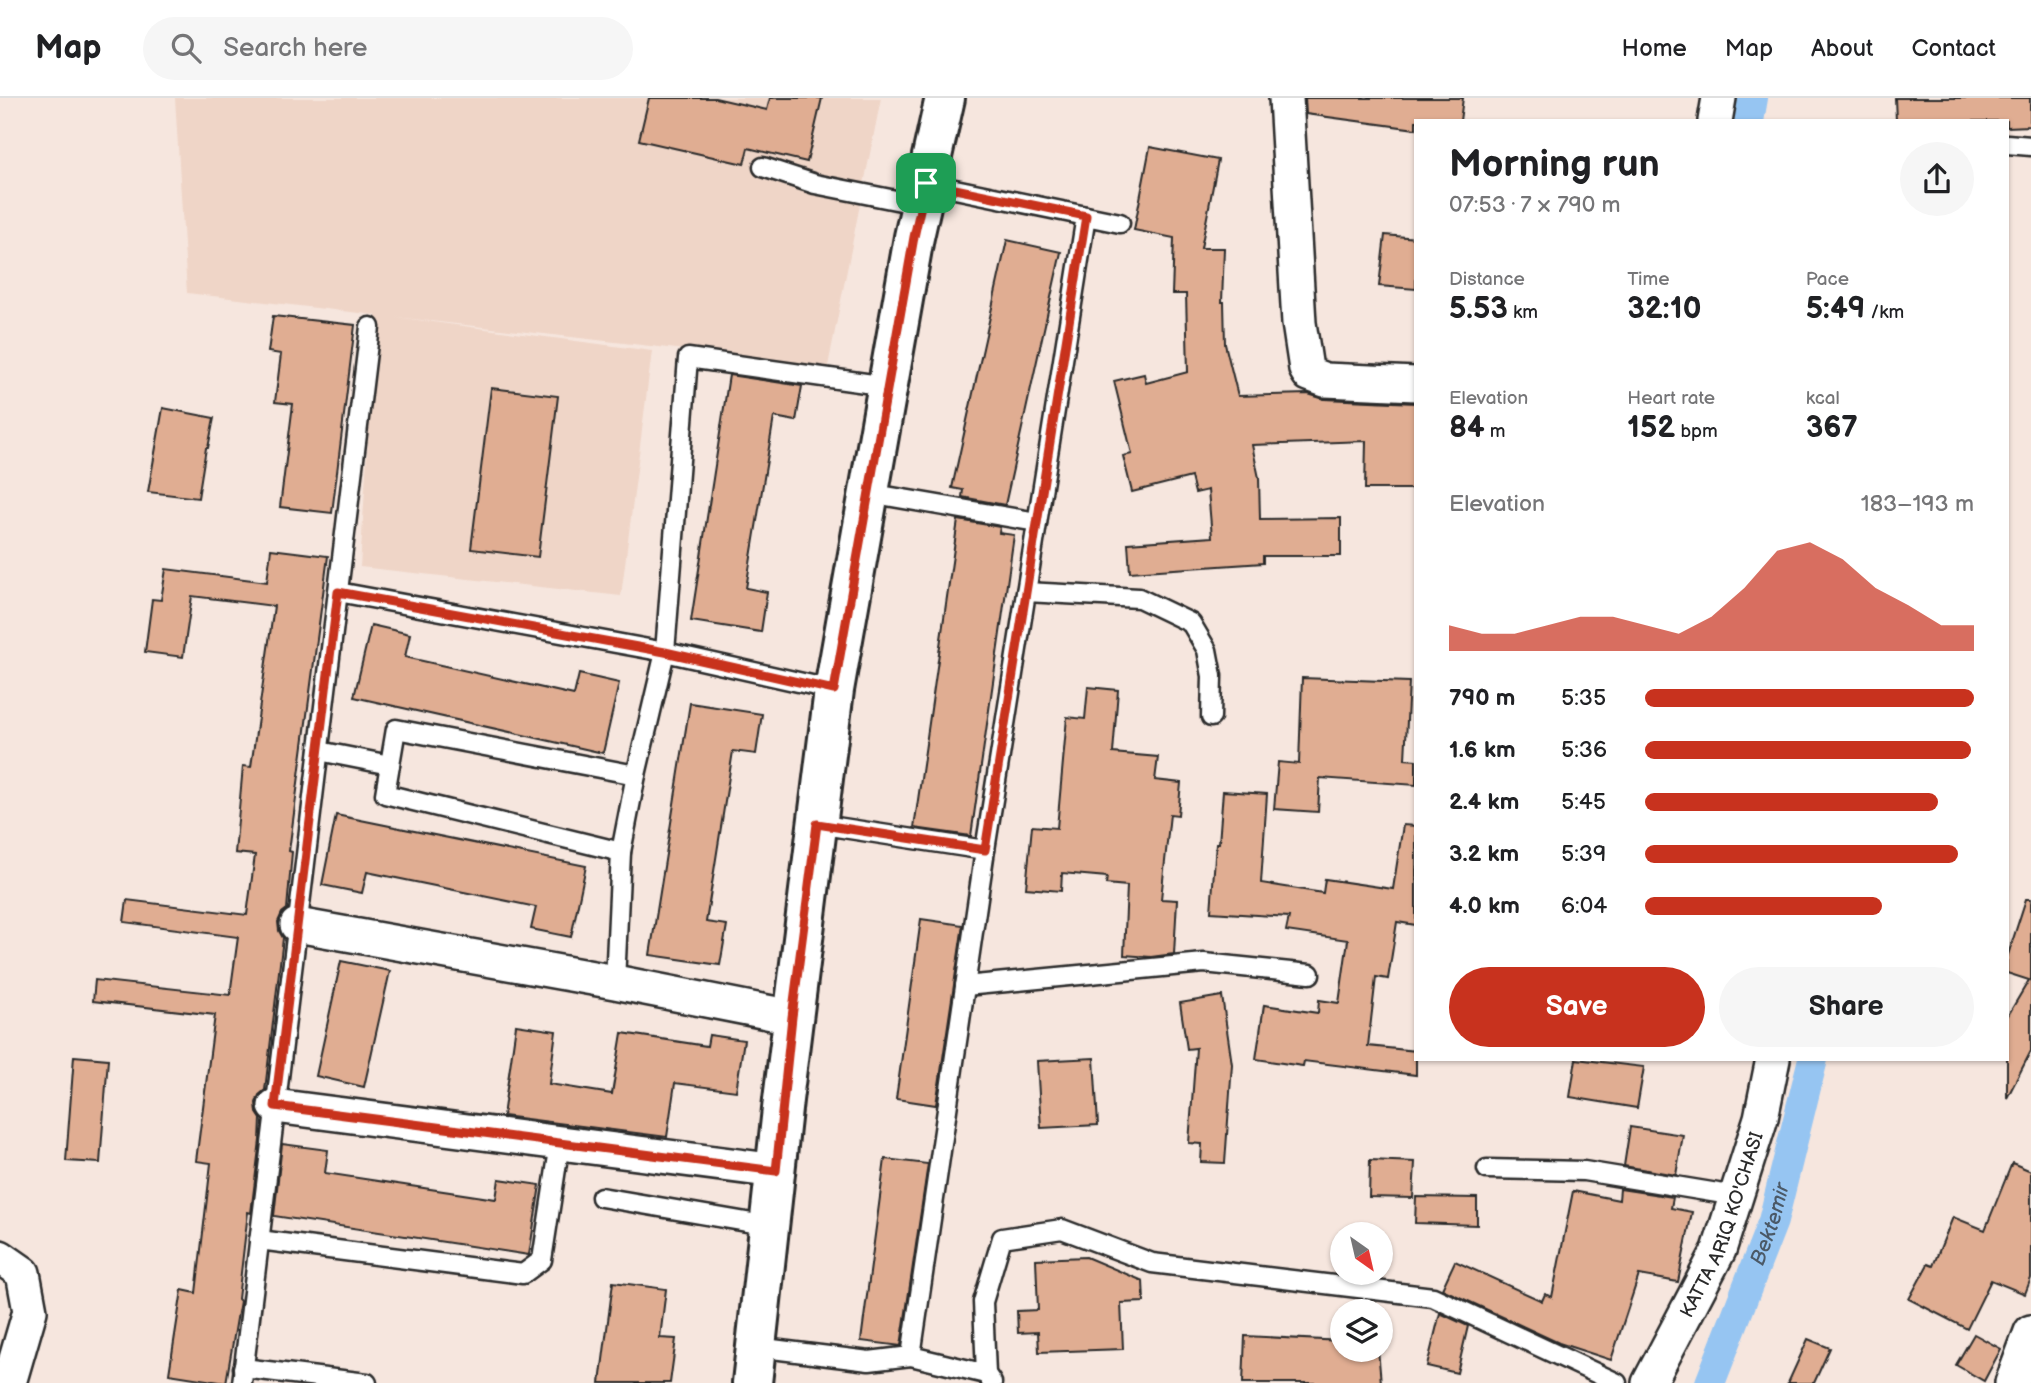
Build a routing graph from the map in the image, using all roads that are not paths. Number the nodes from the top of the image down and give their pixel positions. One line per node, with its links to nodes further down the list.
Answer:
1 (945, 98): 8 (street)
2 (1286, 98): 12 (street)
3 (1719, 98): 4 (street)
4 (1715, 119)
5 (2009, 144): 6 (lane)
6 (2031, 146)
7 (763, 167): 8 (lane)
8 (923, 194): 9 (lane); 13 (street)
9 (1086, 216): 10 (lane); 15 (lane)
10 (1120, 223)
11 (370, 327): 16 (lane)
12 (1414, 384)
13 (887, 386): 14 (street); 18 (lane)
14 (869, 493): 15 (lane); 19 (street)
15 (1037, 522): 17 (lane)
16 (338, 592): 18 (lane); 21 (lane)
17 (1026, 592): 20 (lane); 25 (lane)
18 (665, 652): 19 (lane); 23 (lane)
19 (834, 690): 24 (street)
20 (1211, 717)
21 (319, 751): 22 (lane); 27 (lane)
22 (390, 765): 23 (lane); 26 (lane)
23 (636, 775): 26 (lane)
24 (817, 824): 25 (lane); 31 (street)
25 (985, 850): 30 (lane)
26 (621, 852): 29 (lane)
27 (298, 925): 29 (street); 33 (lane)
28 (1310, 974): 30 (lane)
29 (615, 982): 31 (street)
30 (965, 986): 43 (lane)
31 (792, 1017): 36 (street)
32 (1773, 1061): 37 (street, KATTA ARIQ KO'CHASI)
33 (275, 1106): 34 (street); 40 (lane)
34 (560, 1143): 36 (street); 40 (lane)
35 (1487, 1169): 37 (lane)
36 (776, 1171): 39 (street)
37 (1737, 1196): 50 (street, KATTA ARIQ KO'CHASI)
38 (601, 1197): 39 (lane)
39 (770, 1226): 44 (street)
40 (259, 1240): 45 (lane)
41 (0, 1257): 47 (street)
42 (2031, 1332): 51 (street)
43 (911, 1356): 44 (lane); 46 (lane)
44 (754, 1365)
45 (242, 1375): 48 (lane)
46 (989, 1378): 49 (lane)
47 (9, 1383)
48 (367, 1383)
49 (1617, 1383)
50 (1649, 1383)
51 (2012, 1383)

